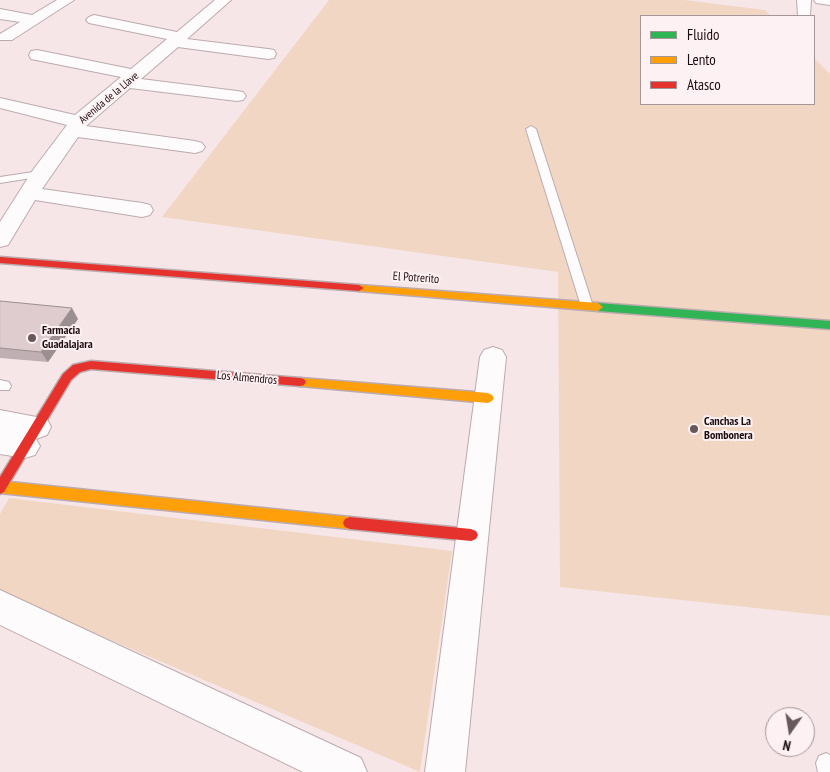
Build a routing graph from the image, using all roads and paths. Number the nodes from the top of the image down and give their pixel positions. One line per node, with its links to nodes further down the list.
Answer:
1 (67, 0): 6 (street)
2 (224, 0): 9 (street, Avenida de la Llave)
3 (821, 0): 4 (street)
4 (830, 1)
5 (0, 14): 6 (street)
6 (34, 20): 8 (street)
7 (94, 20): 9 (street)
8 (2, 40)
9 (177, 40): 10 (street); 12 (street, Avenida de la Llave)
10 (268, 54)
11 (37, 55): 12 (street)
12 (131, 79): 13 (street); 15 (street, Avenida de la Llave)
13 (237, 96)
14 (0, 103): 15 (street)
15 (76, 126): 17 (street); 18 (street, Avenida de la Llave)
16 (531, 129): 24 (lane)
17 (195, 146)
18 (40, 174): 19 (lane); 20 (street, Avenida de la Llave)
19 (0, 180)
20 (28, 193): 21 (street); 22 (street, Avenida de la Llave)
21 (142, 210)
22 (2, 232)
23 (0, 260): 24 (street, El Potrerito)
24 (587, 306): 25 (street, El Potrerito)
25 (830, 325)
26 (493, 358): 27 (street)
27 (488, 398): 29 (street, Los Almendros); 31 (street)
28 (0, 422): 29 (street)
29 (21, 439): 30 (street, Los Almendros)
30 (0, 488): 31 (street, Los Almendros)
31 (471, 535): 34 (street)
32 (0, 608): 33 (street)
33 (347, 772)
34 (445, 772)

